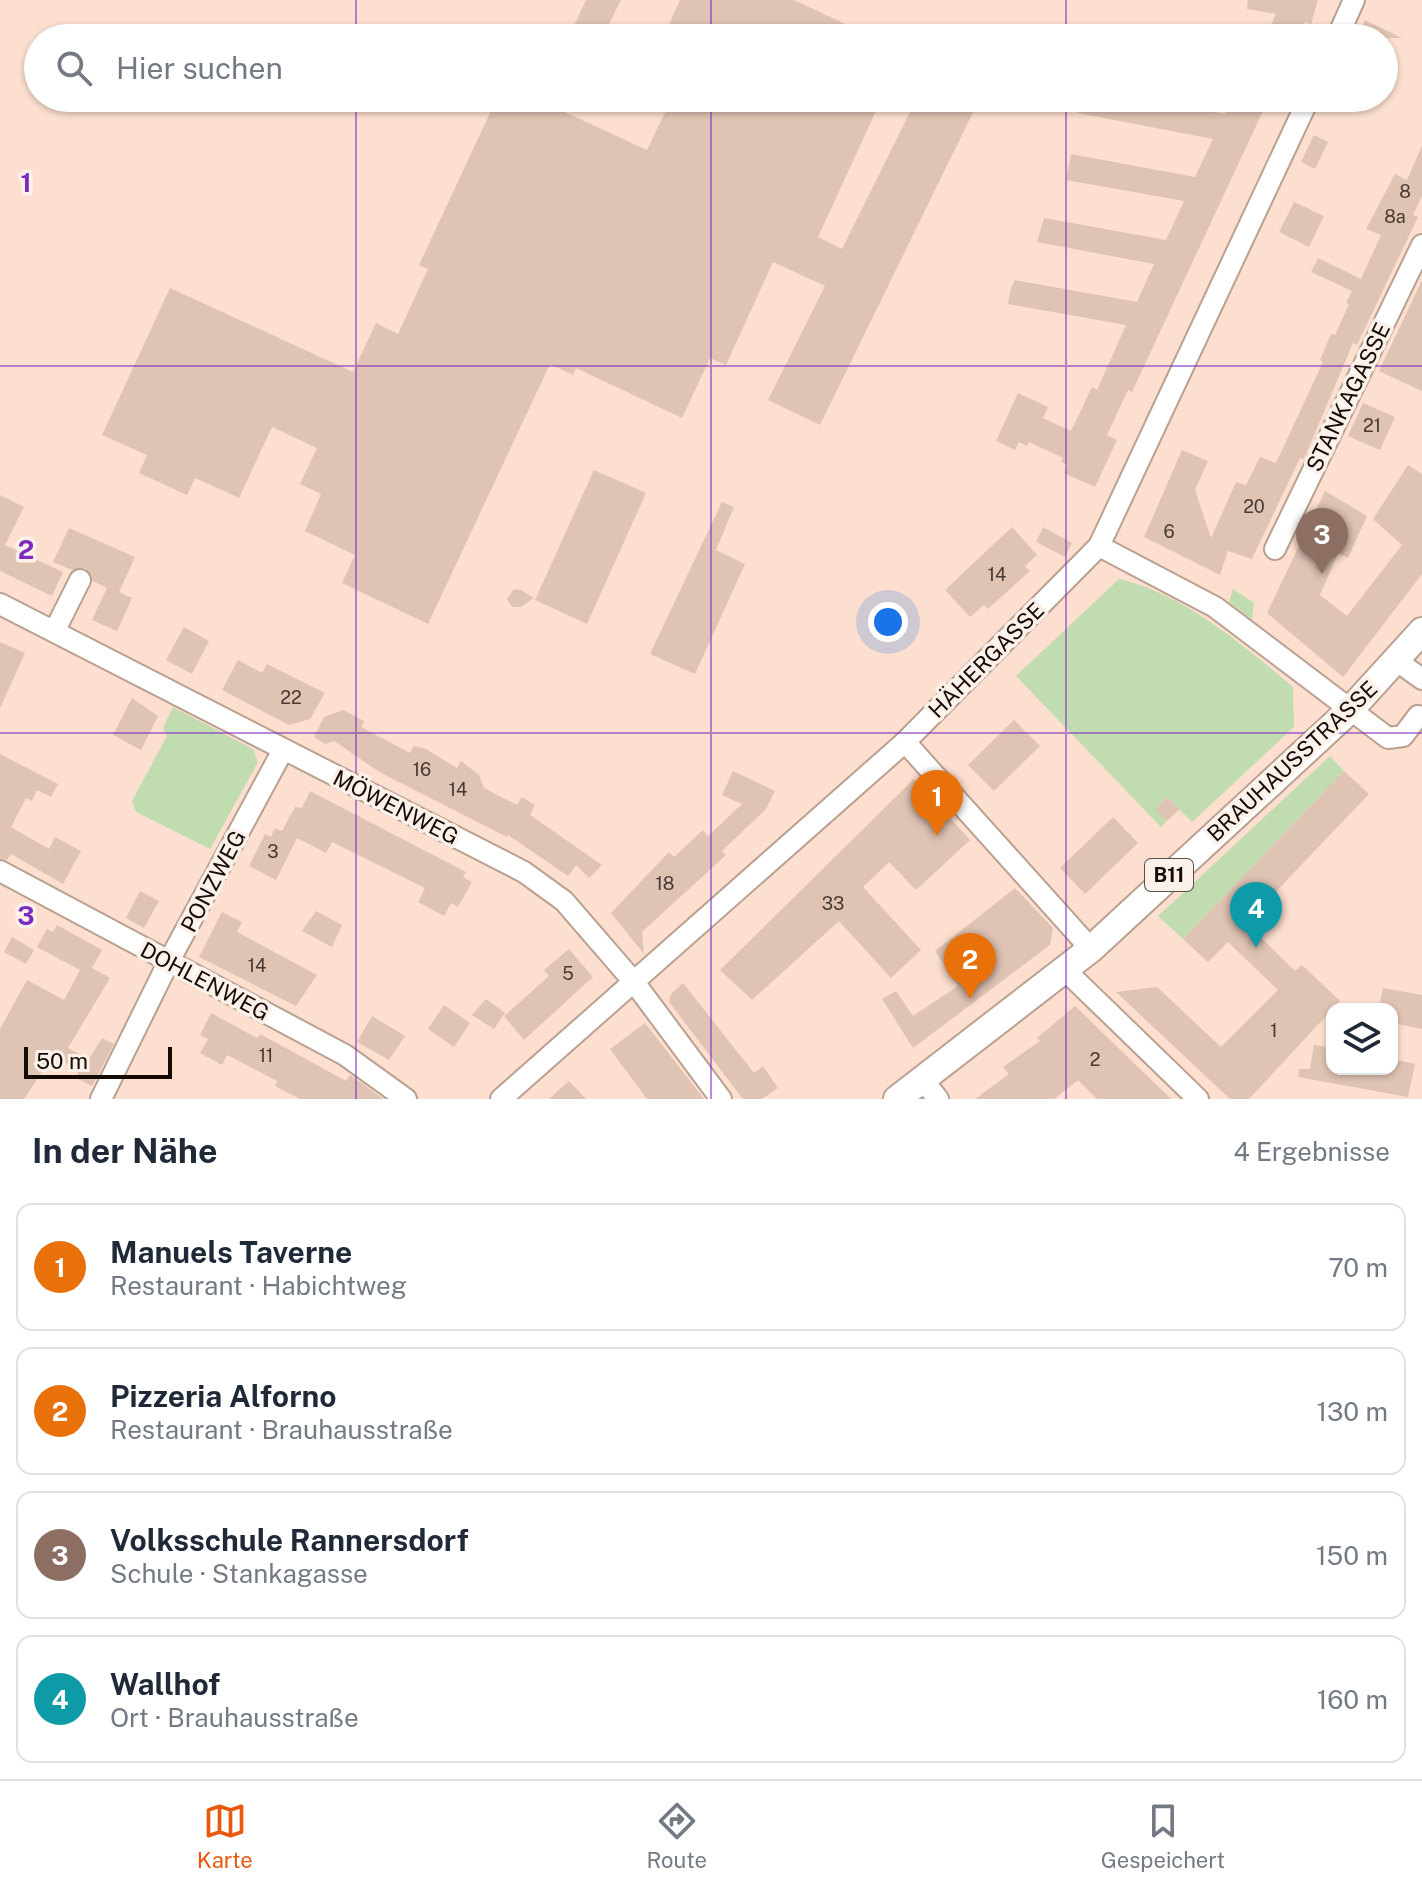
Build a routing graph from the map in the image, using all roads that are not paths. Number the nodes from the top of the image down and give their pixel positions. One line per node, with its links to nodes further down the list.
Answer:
1 (1354, 0): 2 (street)
2 (1343, 24)
3 (1302, 112): 5 (street, HÄHERGASSE)
4 (1422, 245): 6 (street, STANKAGASSE)
5 (1099, 546): 13 (street); 15 (street, HÄHERGASSE)
6 (1275, 549)
7 (80, 580): 9 (street)
8 (0, 604): 9 (street, MÖWENWEG)
9 (55, 630): 16 (street, MÖWENWEG)
10 (1422, 631): 11 (main road, BRAUHAUSSTRASSE / B11)
11 (1397, 661): 12 (street); 13 (main road, BRAUHAUSSTRASSE / B11)
12 (1422, 679)
13 (1351, 709): 14 (street); 18 (main road, BRAUHAUSSTRASSE / B11)
14 (1418, 716)
15 (905, 742): 18 (street); 21 (street, HÄHERGASSE)
16 (283, 750): 19 (street, PONZWEG); 21 (street, MÖWENWEG)
17 (0, 871): 19 (street, DOHLENWEG)
18 (1091, 949): 20 (main road, BRAUHAUSSTRASSE / B11)
19 (169, 961): 23 (street, PONZWEG); 24 (street, DOHLENWEG)
20 (1065, 970): 22 (main road, BRAUHAUSSTRASSE / B11); 28 (street)
21 (634, 982): 25 (street, HÄHERGASSE); 26 (street, MÖWENWEG)
22 (931, 1089): 27 (main road, BRAUHAUSSTRASSE / B11)
23 (101, 1099)
24 (406, 1099)
25 (501, 1099)
26 (721, 1099)
27 (897, 1099)
28 (1198, 1099)

